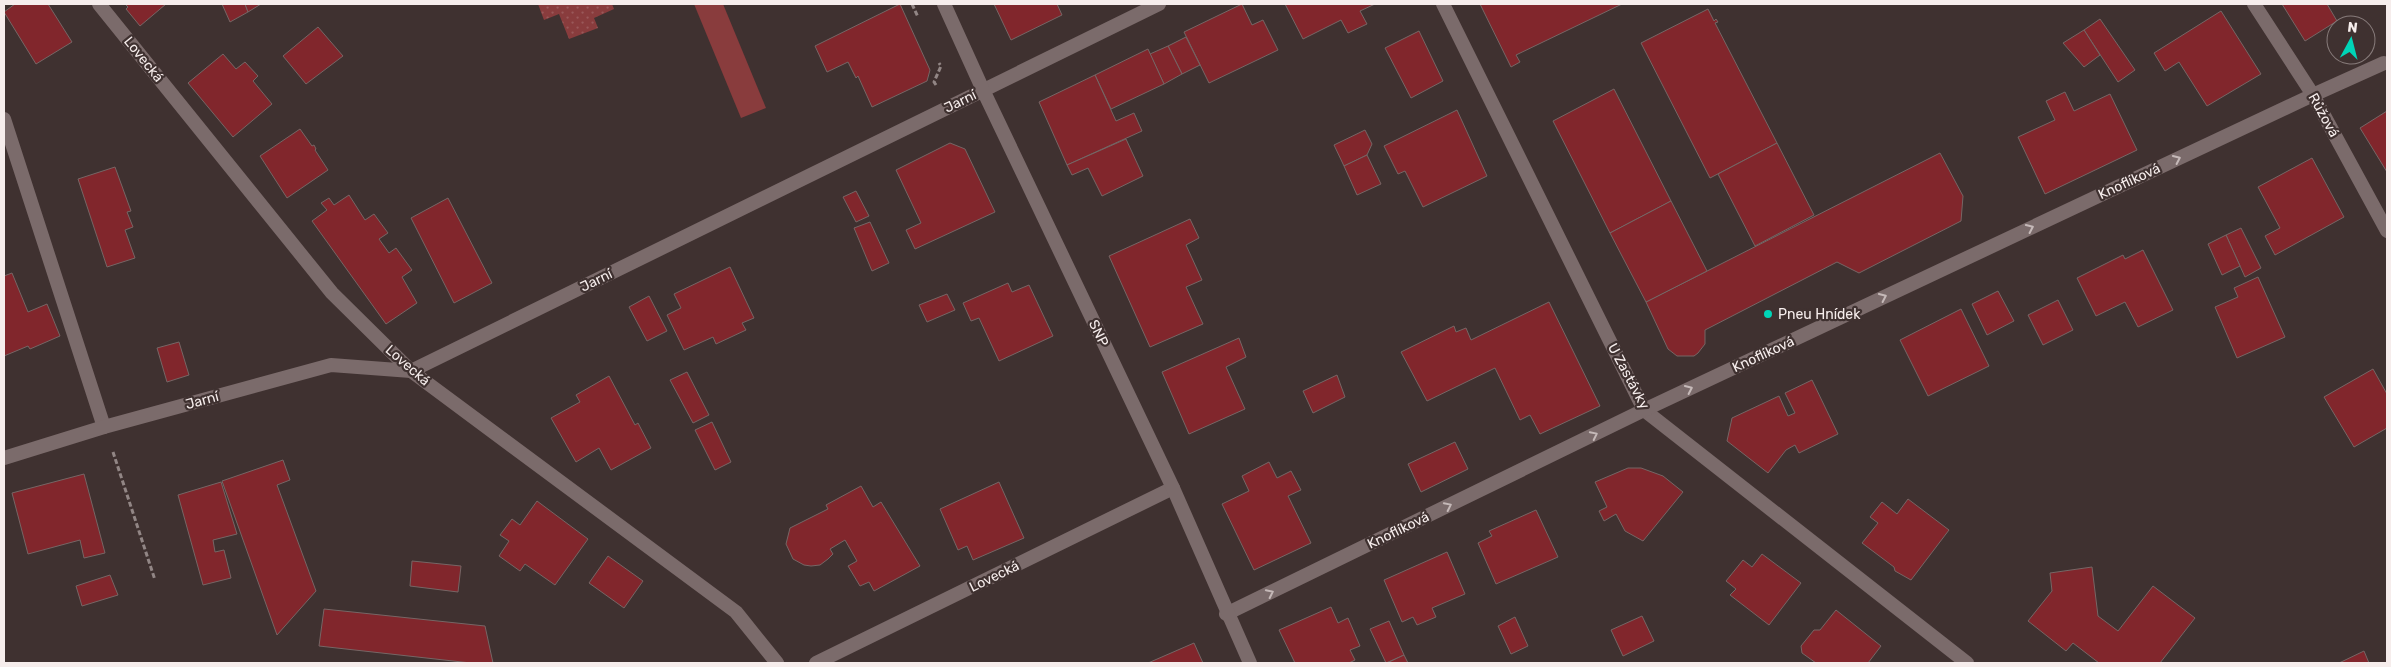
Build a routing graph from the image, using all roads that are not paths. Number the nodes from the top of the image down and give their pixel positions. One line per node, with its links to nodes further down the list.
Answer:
1 (99, 4): 11 (street, Lovecká)
2 (944, 4): 7 (street, SNP)
3 (1159, 4): 7 (street, Jarní)
4 (1442, 4): 12 (street, U Zastávky)
5 (2254, 4): 8 (street, Růžová)
6 (2384, 63): 8 (street, Knoflíková)
7 (983, 90): 11 (street, Jarní); 15 (street, SNP)
8 (2313, 95): 10 (street, Růžová); 12 (street, Knoflíková, one-way to 8)
9 (4, 119): 13 (street)
10 (2387, 231)
11 (411, 371): 13 (street, Jarní); 17 (street, Lovecká)
12 (1644, 410): 16 (street, Knoflíková, one-way to 12); 20 (street, U Zastávky)
13 (104, 427): 14 (street, Jarní)
14 (4, 458)
15 (1173, 488): 16 (street, SNP); 18 (street, Lovecká)
16 (1226, 614): 19 (street, SNP)
17 (777, 663)
18 (816, 663)
19 (1250, 663)
20 (1967, 663)

